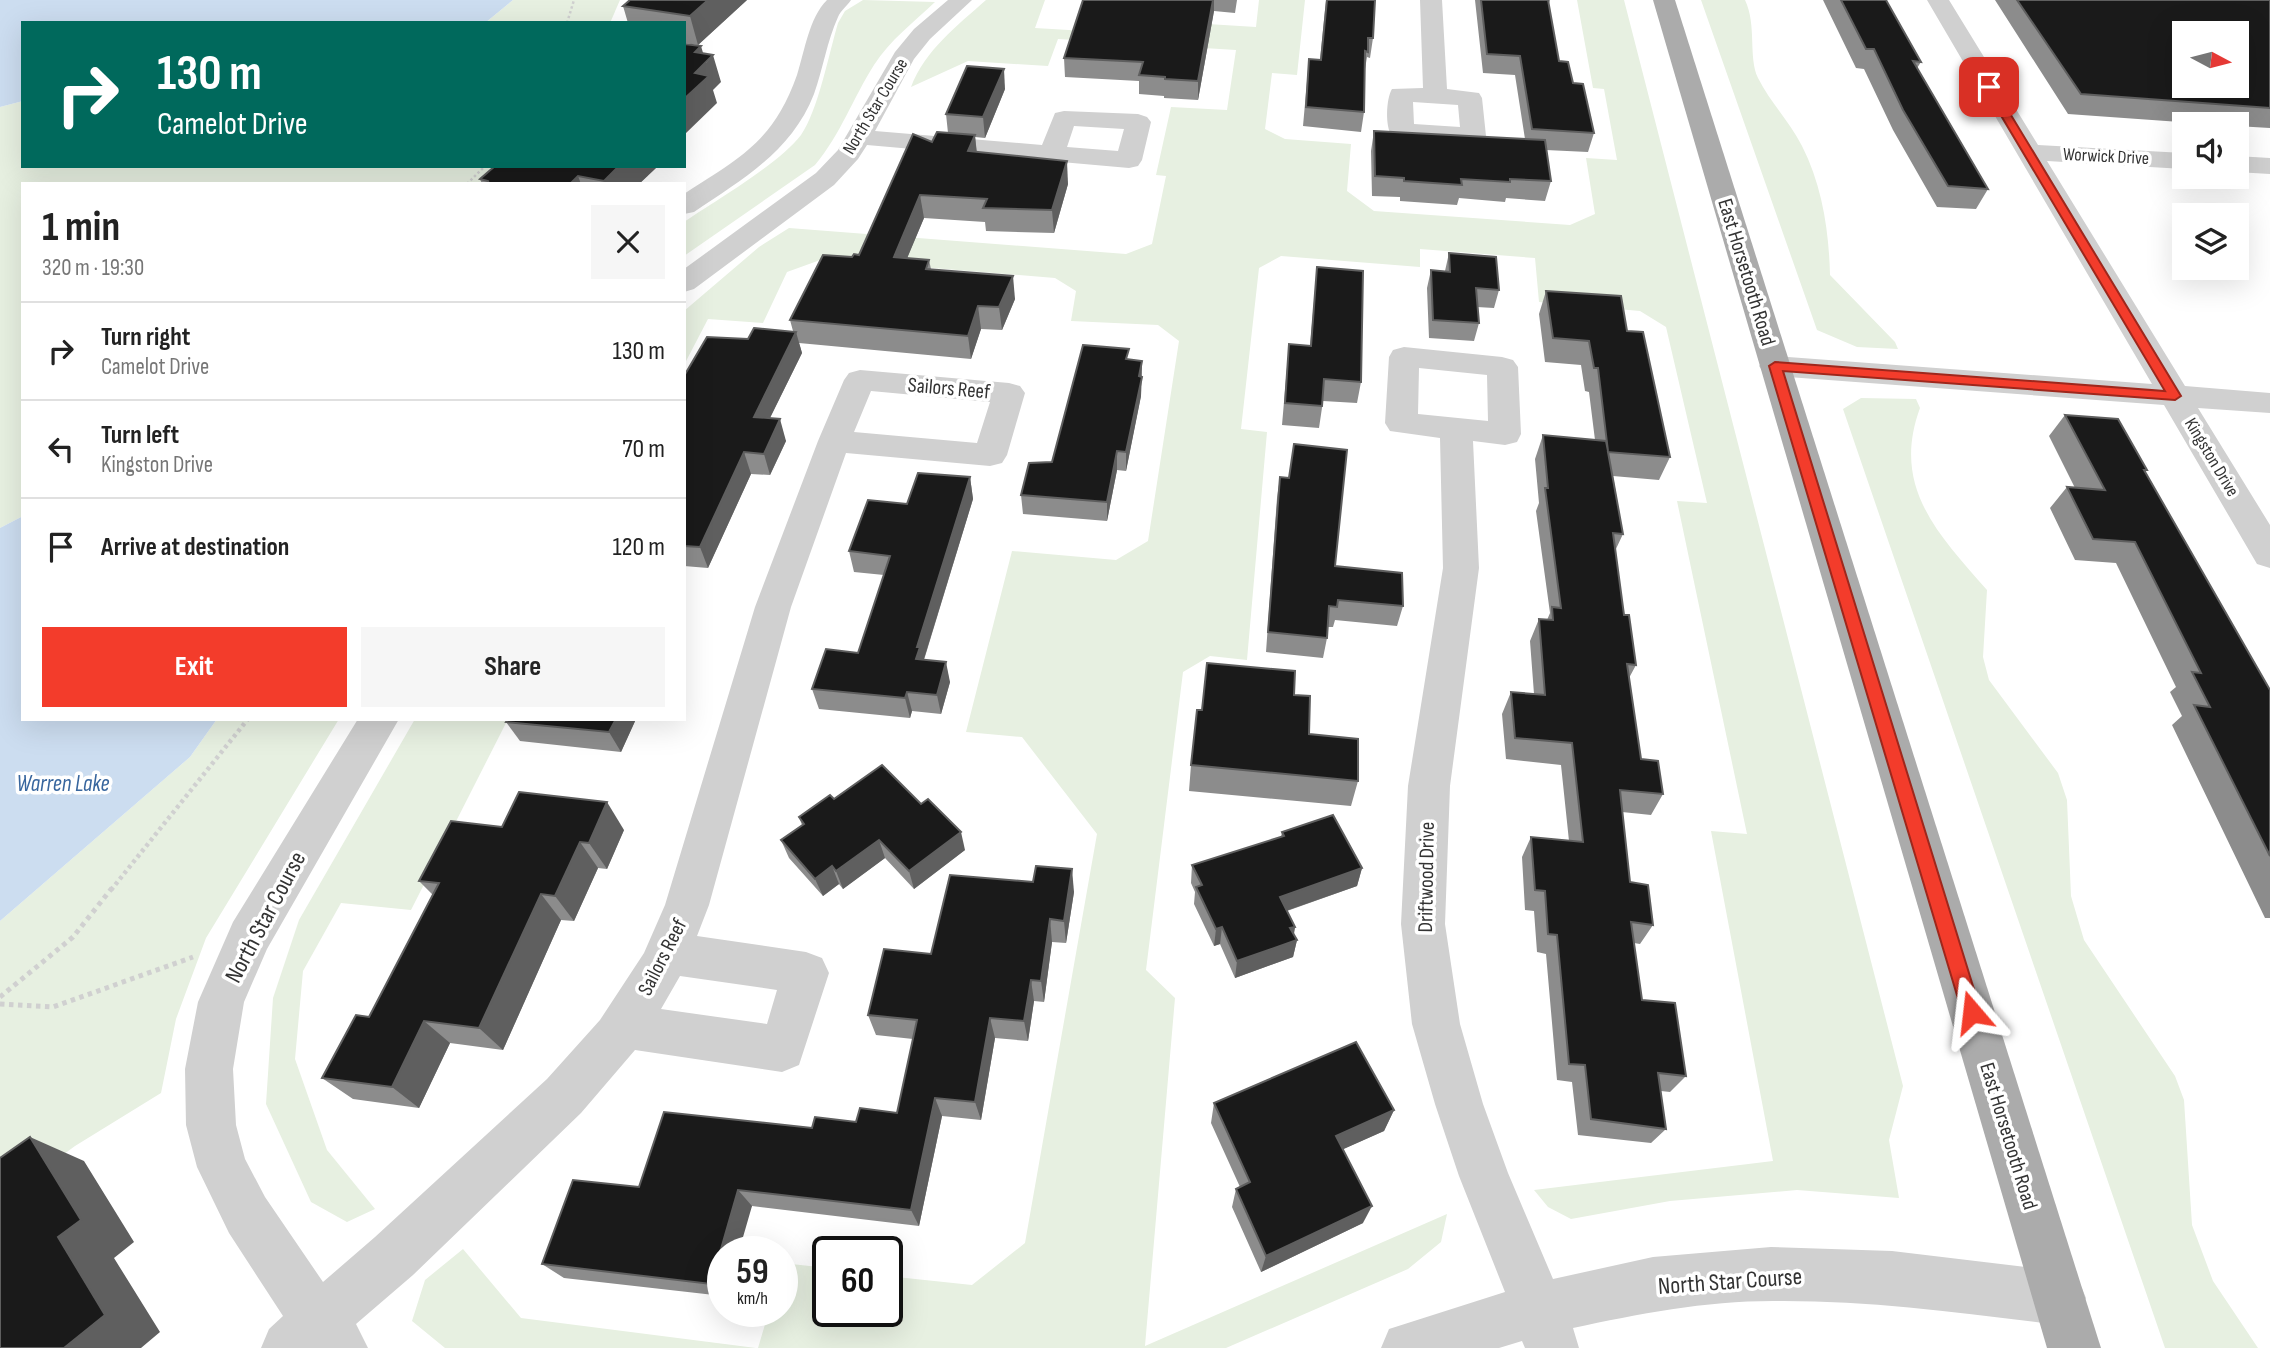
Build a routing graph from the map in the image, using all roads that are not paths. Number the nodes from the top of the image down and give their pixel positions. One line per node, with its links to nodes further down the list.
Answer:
1 (840, 0): 13 (street)
2 (961, 0): 7 (street, North Star Course)
3 (1431, 0): 6 (street)
4 (1664, 0): 15 (main road, East Horsetooth Road)
5 (1938, 0): 8 (street, Kingston Drive)
6 (1435, 96)
7 (859, 137): 9 (street); 14 (street, North Star Course)
8 (2028, 152): 10 (street, Worwick Drive); 16 (street, Kingston Drive)
9 (1052, 153)
10 (2172, 160)
11 (2249, 165): 12 (street)
12 (2270, 166)
13 (686, 205)
14 (686, 281)
15 (1775, 366): 16 (street); 24 (main road, East Horsetooth Road)
16 (2175, 396): 17 (street); 20 (street, Kingston Drive)
17 (2270, 403)
18 (1456, 429): 25 (street, Driftwood Drive)
19 (834, 441): 19 (street, Sailors Reef); 22 (street, Sailors Reef)
20 (2270, 555)
21 (378, 721): 26 (street, North Star Course)
22 (667, 953): 23 (street, Sailors Reef); 23 (street)
23 (624, 1026): 26 (street, Sailors Reef)
24 (2059, 1298): 25 (street, North Star Course); 28 (main road, East Horsetooth Road)
25 (1545, 1329): 27 (street, North Star Course)
26 (316, 1339)
27 (1408, 1348)
28 (2074, 1348)

